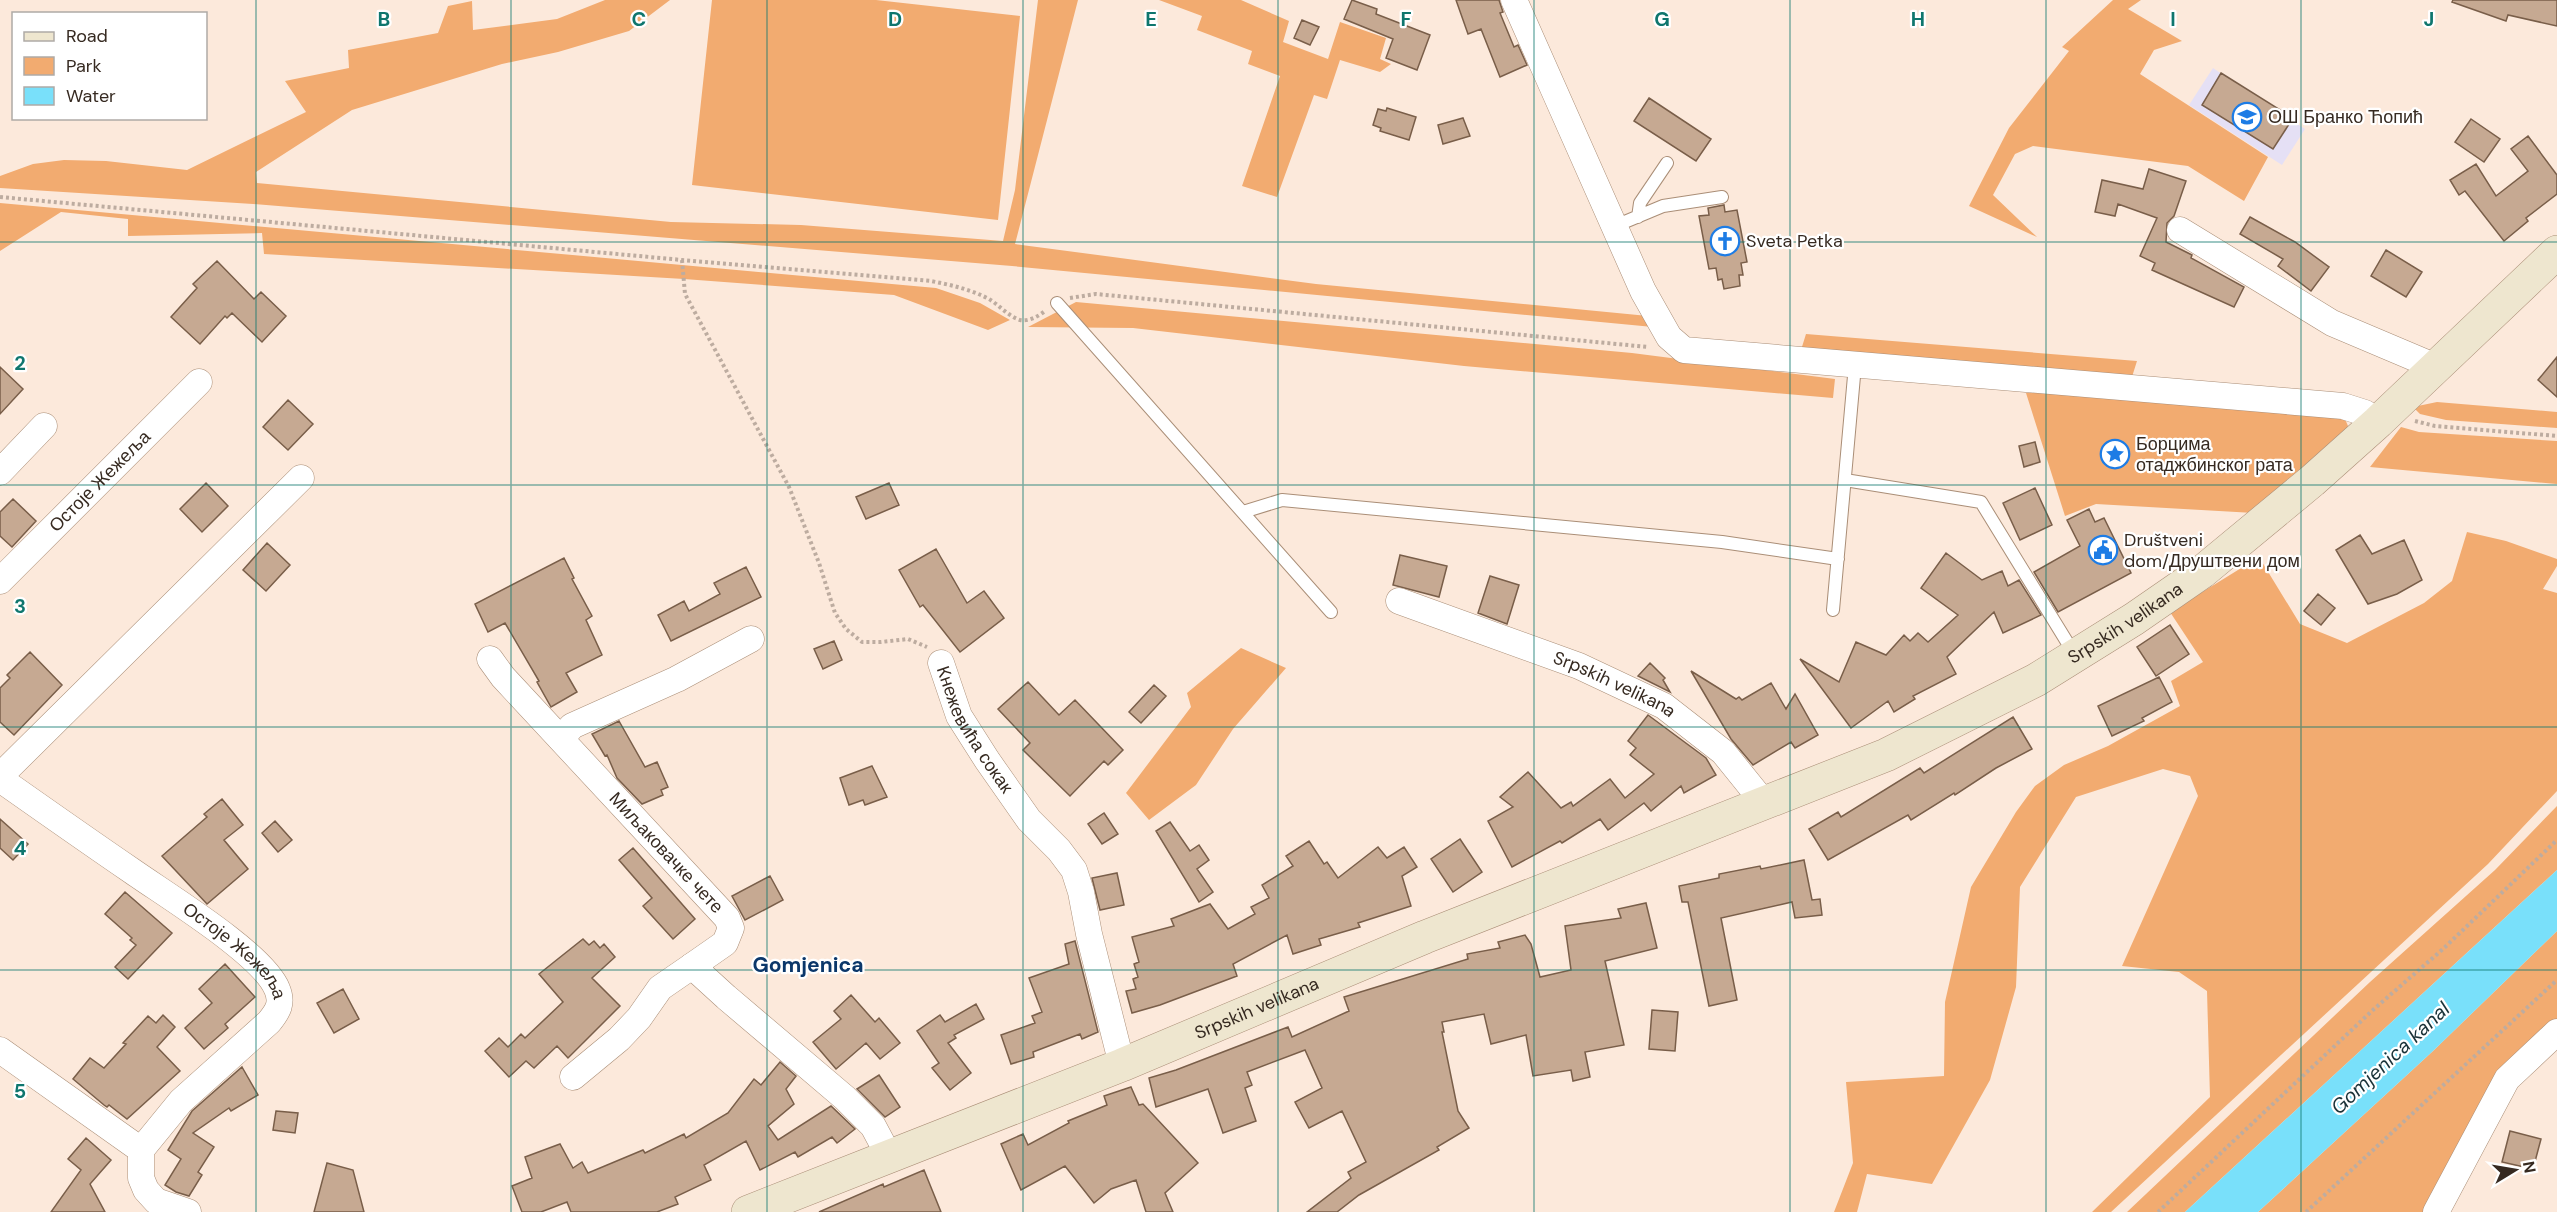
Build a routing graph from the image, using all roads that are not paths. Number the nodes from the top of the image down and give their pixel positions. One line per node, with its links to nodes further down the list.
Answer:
1 (1514, 0): 5 (street)
2 (1667, 163): 4 (lane)
3 (1722, 196): 4 (lane)
4 (1638, 217): 5 (lane)
5 (1615, 226): 9 (street)
6 (2180, 230): 10 (street)
7 (2557, 252): 10 (main road, Srpskih velikana)
8 (1057, 303): 17 (lane)
9 (1855, 365): 12 (street); 16 (lane)
10 (2436, 367): 12 (main road, Srpskih velikana)
11 (199, 382): 19 (street, Остоје Жежеља)
12 (2378, 422): 24 (main road, Srpskih velikana)
13 (44, 426): 14 (street)
14 (0, 472)
15 (301, 478): 28 (street, Остоје Жежеља)
16 (1845, 480): 18 (lane); 24 (lane)
17 (1243, 512): 18 (lane); 22 (lane)
18 (1838, 559): 21 (lane)
19 (0, 581)
20 (1400, 601): 29 (street, Srpskih velikana)
21 (1833, 610)
22 (1331, 612)
23 (751, 639): 27 (street)
24 (2076, 656): 29 (main road, Srpskih velikana)
25 (490, 659): 27 (street, Миљаковачке чете)
26 (941, 663): 33 (street, Кнежевића сокак)
27 (561, 739): 30 (street, Миљаковачке чете)
28 (0, 778): 35 (street, Остоје Жежеља)
29 (1765, 804): 33 (main road, Srpskih velikana)
30 (692, 966): 34 (street, Миљаковачке чете); 36 (street)
31 (2557, 1032): 39 (street)
32 (0, 1050): 35 (street)
33 (1122, 1065): 36 (main road, Srpskih velikana)
34 (573, 1077)
35 (141, 1150): 37 (street)
36 (889, 1156): 38 (main road, Srpskih velikana)
37 (188, 1212)
38 (748, 1212)
39 (2436, 1212)

